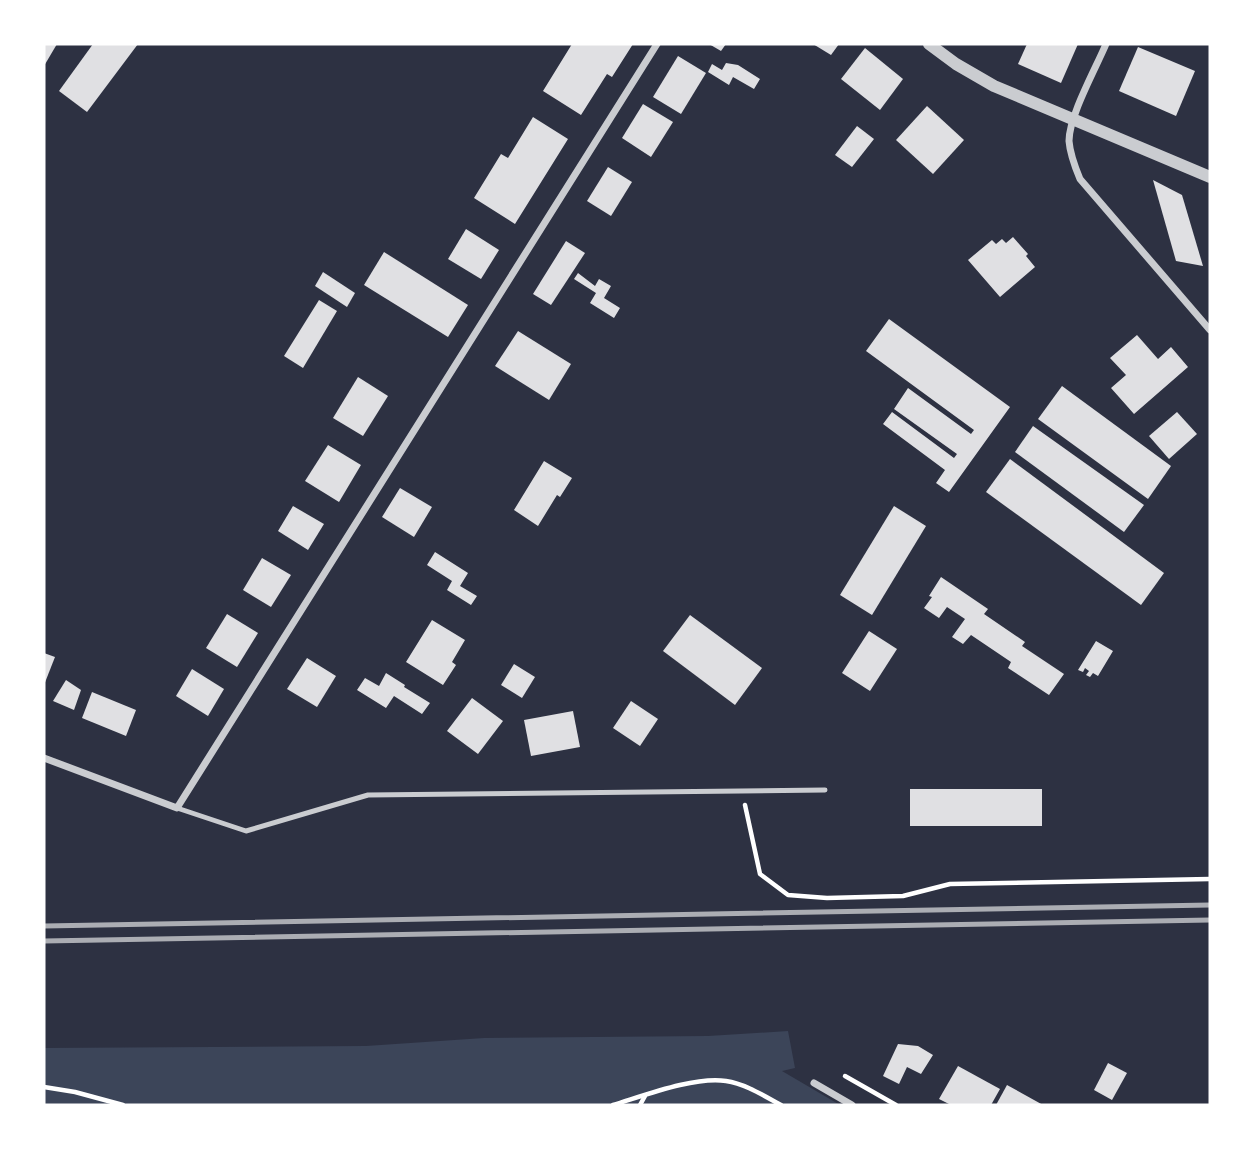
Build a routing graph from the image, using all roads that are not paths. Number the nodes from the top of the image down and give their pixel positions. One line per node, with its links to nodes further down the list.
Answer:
1 (657, 44): 9 (street)
2 (929, 44): 4 (street)
3 (1107, 44): 4 (street)
4 (1072, 120): 5 (street); 6 (street)
5 (1210, 177)
6 (1210, 330)
7 (44, 758): 9 (street)
8 (825, 790): 9 (lane)
9 (177, 808)
10 (814, 1083): 11 (street)
11 (852, 1105)

